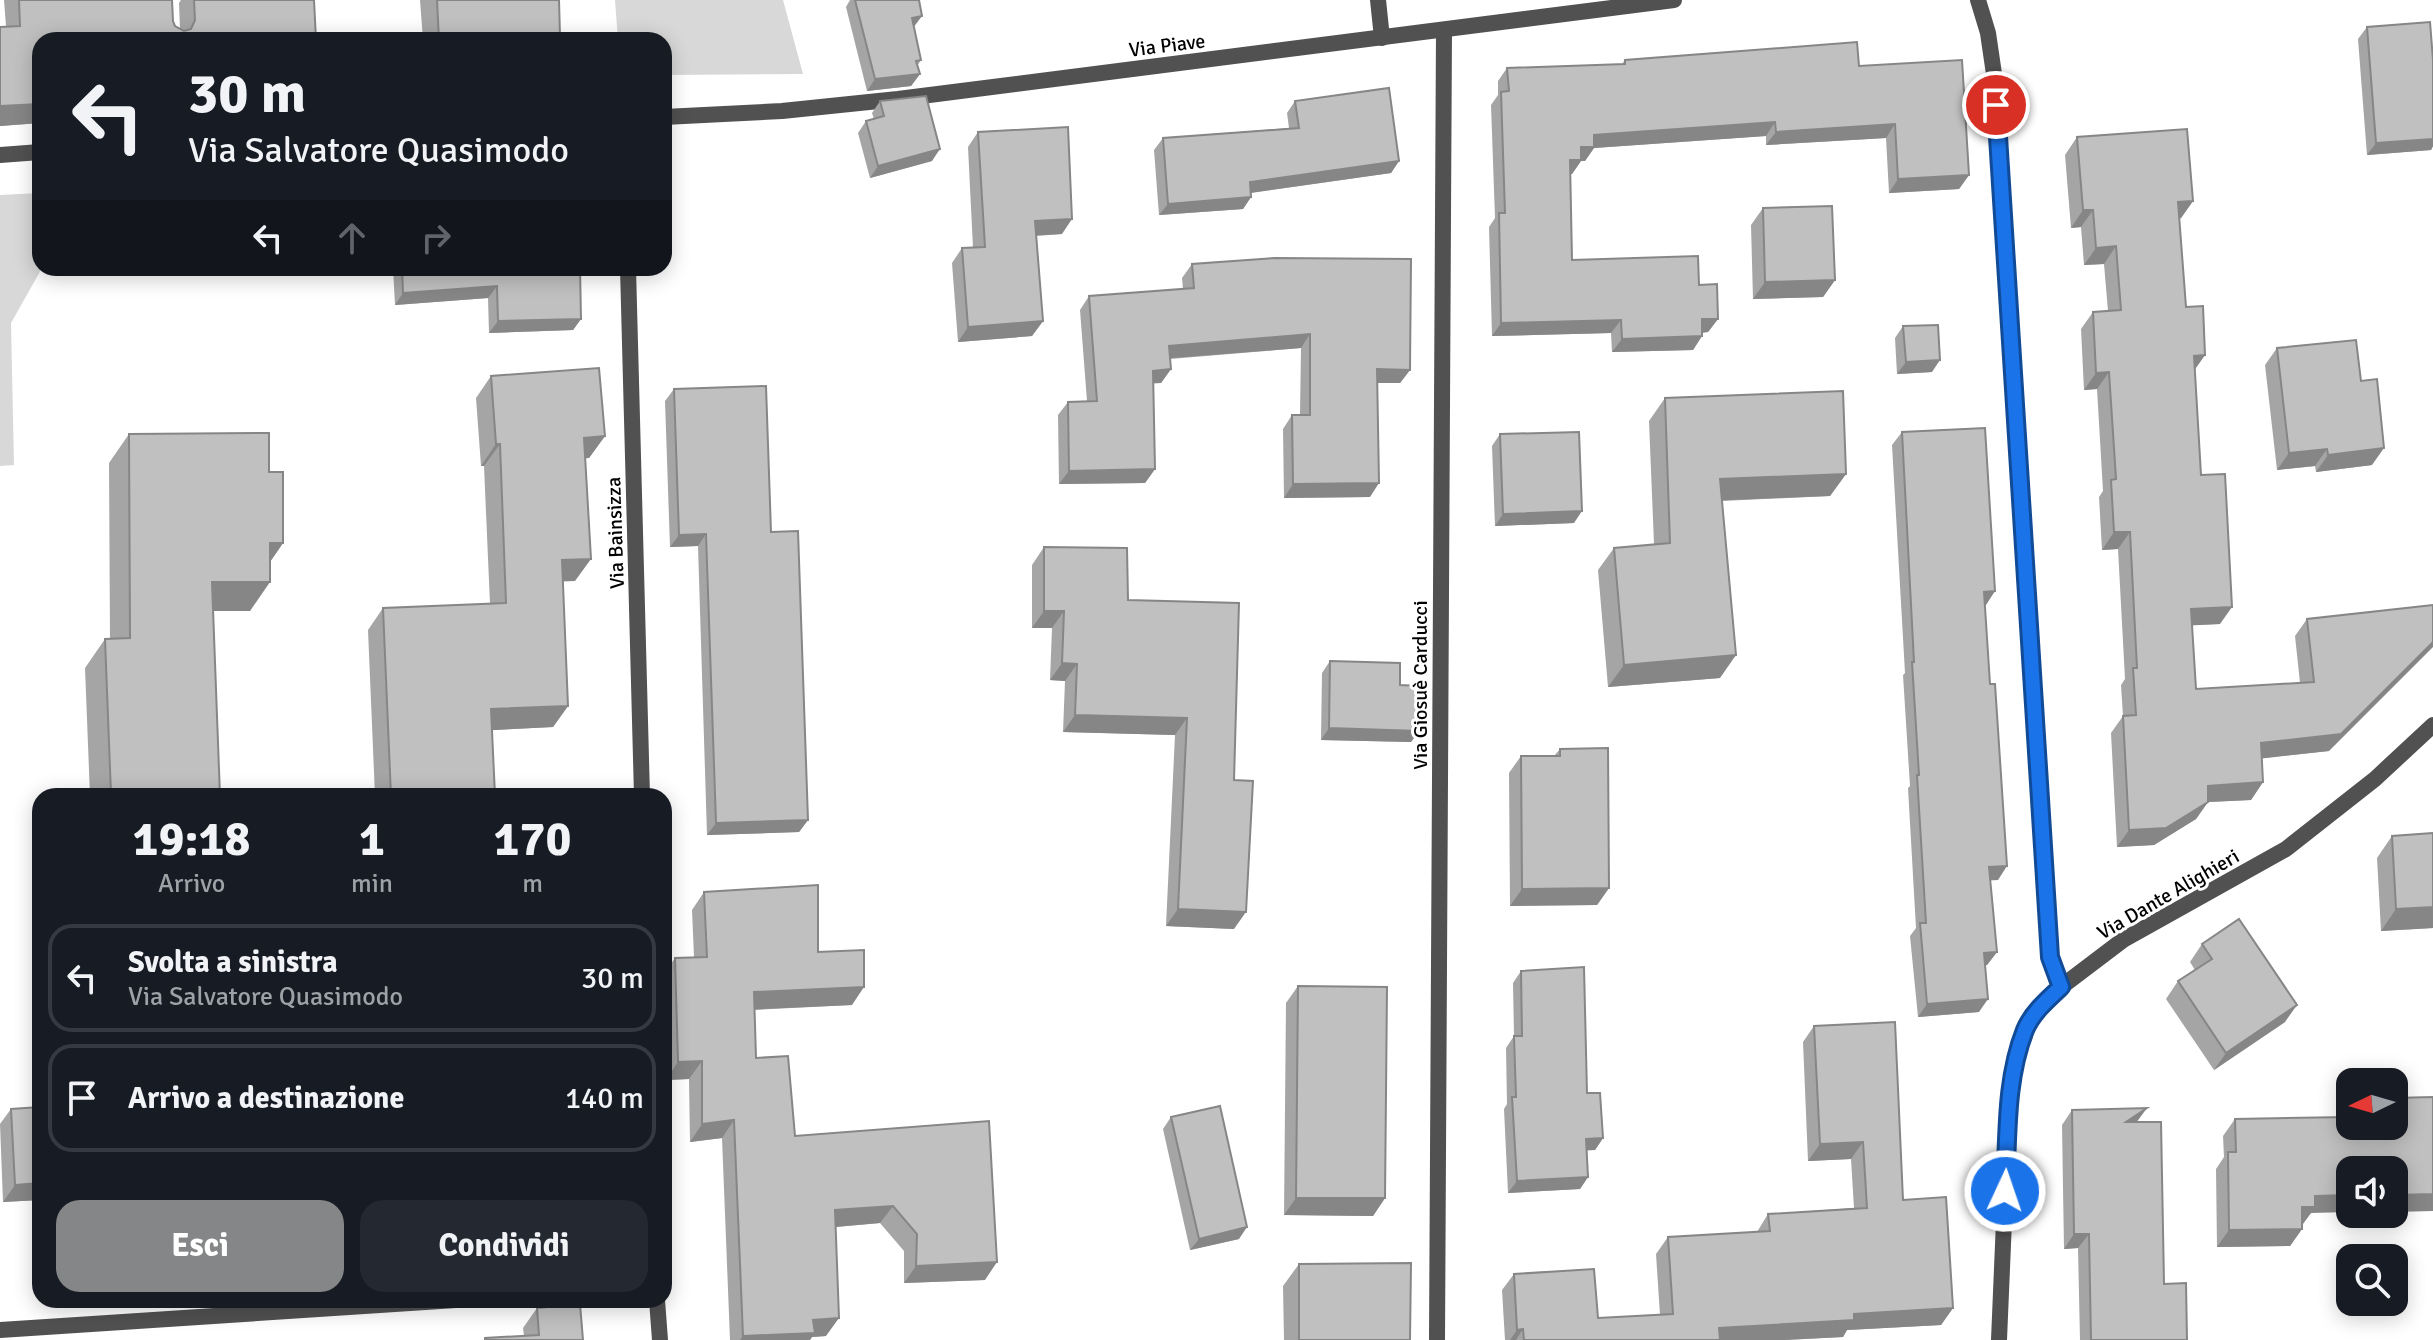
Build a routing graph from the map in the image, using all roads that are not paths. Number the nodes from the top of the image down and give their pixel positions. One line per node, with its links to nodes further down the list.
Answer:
1 (1378, 0): 5 (street)
2 (1674, 0): 4 (street, Via Piave)
3 (1978, 0): 12 (street)
4 (1444, 30): 5 (street, Via Piave); 17 (street, Via Giosuè Carducci)
5 (1382, 38): 6 (street, Via Piave)
6 (672, 117)
7 (32, 153): 8 (street)
8 (0, 155)
9 (628, 276): 11 (street, Via Bainsizza)
10 (2433, 725): 12 (street, Via Dante Alighieri)
11 (642, 788)
12 (2061, 987): 18 (street, Via Dante Alighieri)
13 (334, 1308): 15 (street)
14 (658, 1308): 16 (street)
15 (0, 1330)
16 (660, 1340)
17 (1437, 1340)
18 (1999, 1340)

